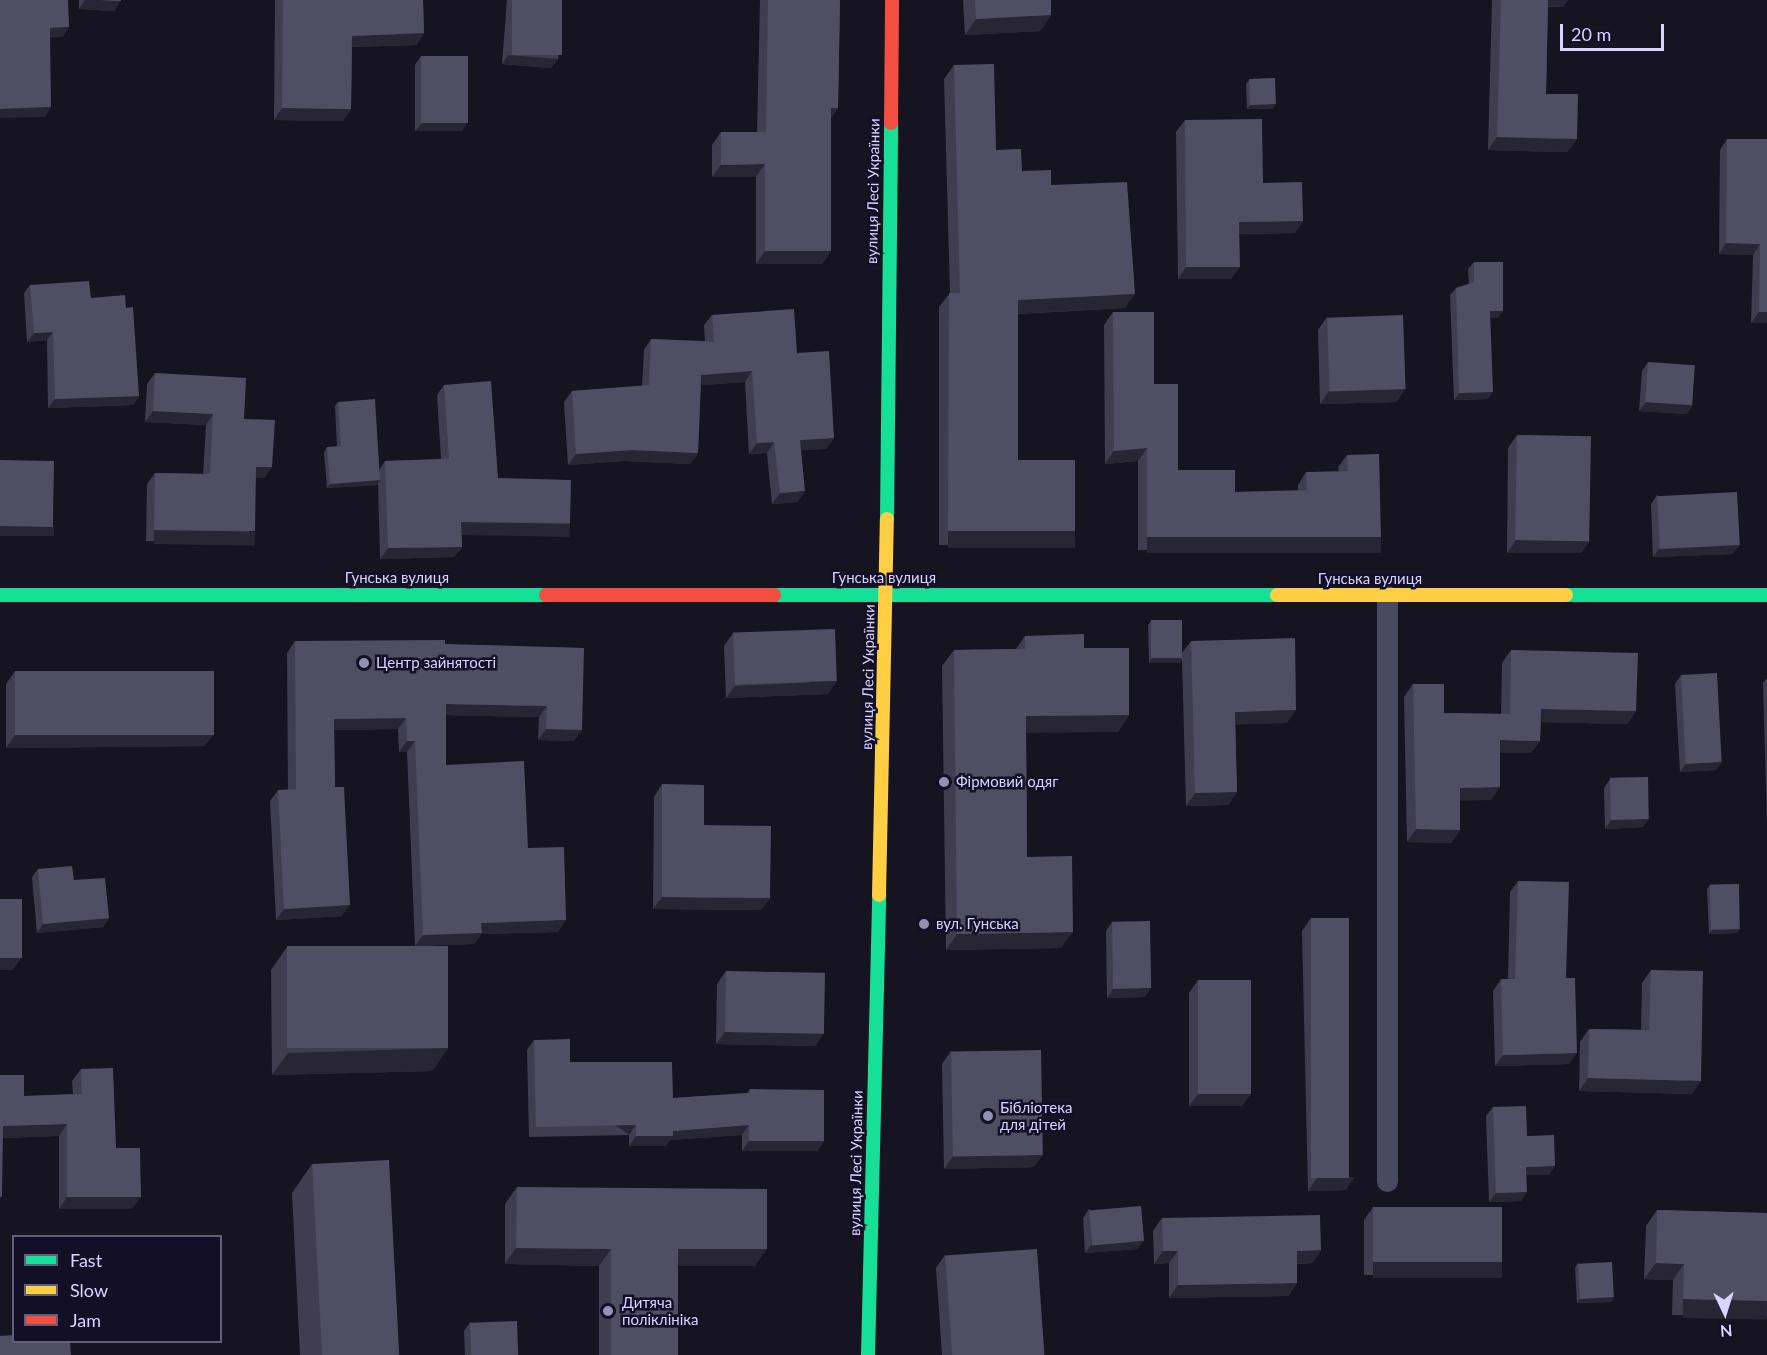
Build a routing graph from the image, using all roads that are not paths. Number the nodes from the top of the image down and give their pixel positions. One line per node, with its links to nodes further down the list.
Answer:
1 (892, 0): 2 (street, вулиця Лесі Українки)
2 (886, 594): 3 (street, Гунська вулиця); 5 (street, Гунська вулиця); 7 (street, вулиця Лесі Українки)
3 (0, 595)
4 (1767, 595): 5 (street, Гунська вулиця)
5 (1387, 596): 6 (lane)
6 (1387, 1181)
7 (868, 1355)

